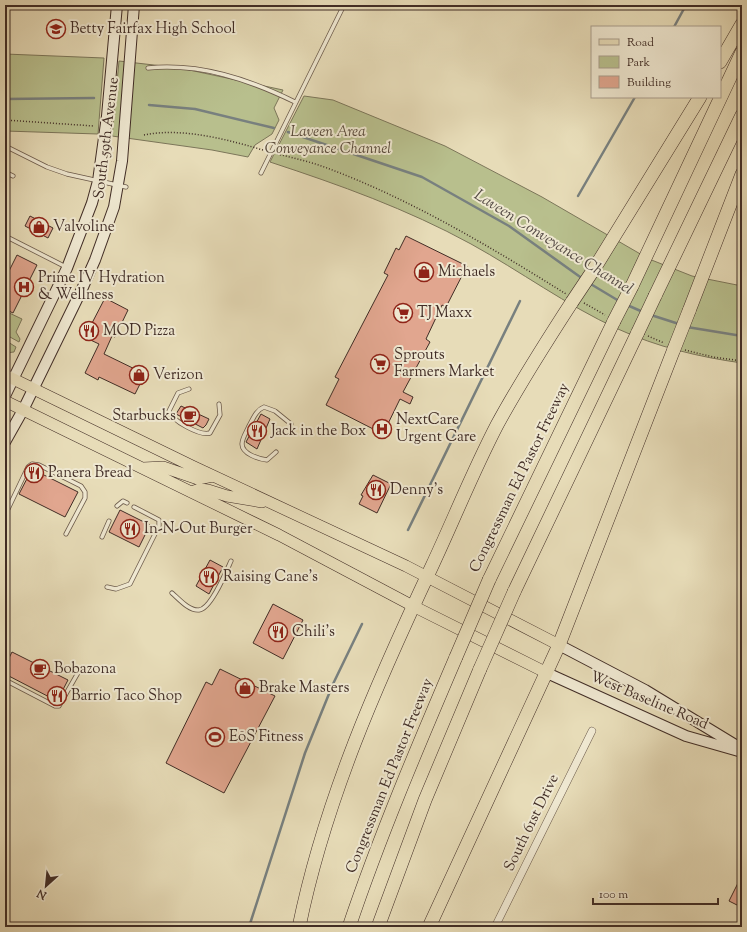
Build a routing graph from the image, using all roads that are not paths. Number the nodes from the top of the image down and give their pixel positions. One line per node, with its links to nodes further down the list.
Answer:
1 (117, 5): 18 (main road, South 59th Avenue)
2 (134, 5): 19 (main road, South 59th Avenue)
3 (344, 5): 11 (lane)
4 (742, 24): 6 (highway)
5 (742, 52): 8 (highway, Congressman Ed Pastor Freeway, bridge)
6 (721, 60)
7 (148, 68): 11 (lane)
8 (721, 97)
9 (699, 98): 44 (highway, bridge)
10 (720, 98): 55 (highway, Congressman Ed Pastor Freeway, bridge)
11 (294, 102): 15 (lane)
12 (742, 115): 56 (highway, bridge)
13 (5, 146): 18 (lane)
14 (5, 172): 17 (lane)
15 (261, 173)
16 (742, 174): 48 (highway, bridge)
17 (13, 176)
18 (98, 181): 19 (lane); 21 (main road, South 59th Avenue)
19 (123, 186): 23 (main road, South 59th Avenue)
20 (5, 236): 21 (lane)
21 (67, 268): 22 (main road, South 59th Avenue)
22 (9, 377): 23 (main road); 25 (main road, South 59th Avenue)
23 (33, 389): 28 (main road, South 59th Avenue); 33 (main road)
24 (189, 389): 27 (lane)
25 (5, 396)
26 (5, 401): 28 (main road)
27 (219, 404)
28 (23, 410): 30 (main road, South 59th Avenue); 32 (main road)
29 (291, 424): 31 (lane)
30 (5, 442)
31 (276, 452)
32 (140, 468): 33 (main road); 34 (main road)
33 (213, 476): 36 (main road)
34 (191, 492): 36 (main road); 47 (main road)
35 (127, 503): 37 (lane)
36 (272, 503): 44 (main road)
37 (117, 506)
38 (134, 507): 45 (lane)
39 (8, 508): 41 (lane)
40 (109, 521): 42 (lane)
41 (66, 534)
42 (102, 537)
43 (231, 561): 46 (lane)
44 (427, 576): 47 (highway); 48 (main road)
45 (107, 587)
46 (172, 593)
47 (413, 606): 50 (main road); 54 (highway)
48 (559, 645): 50 (highway); 53 (main road, West Baseline Road)
49 (79, 671): 51 (lane)
50 (547, 673): 53 (main road, West Baseline Road); 57 (highway)
51 (5, 680)
52 (592, 731): 58 (street, South 61st Drive)
53 (742, 750)
54 (298, 927)
55 (349, 927)
56 (378, 927)
57 (429, 927)
58 (495, 927)

